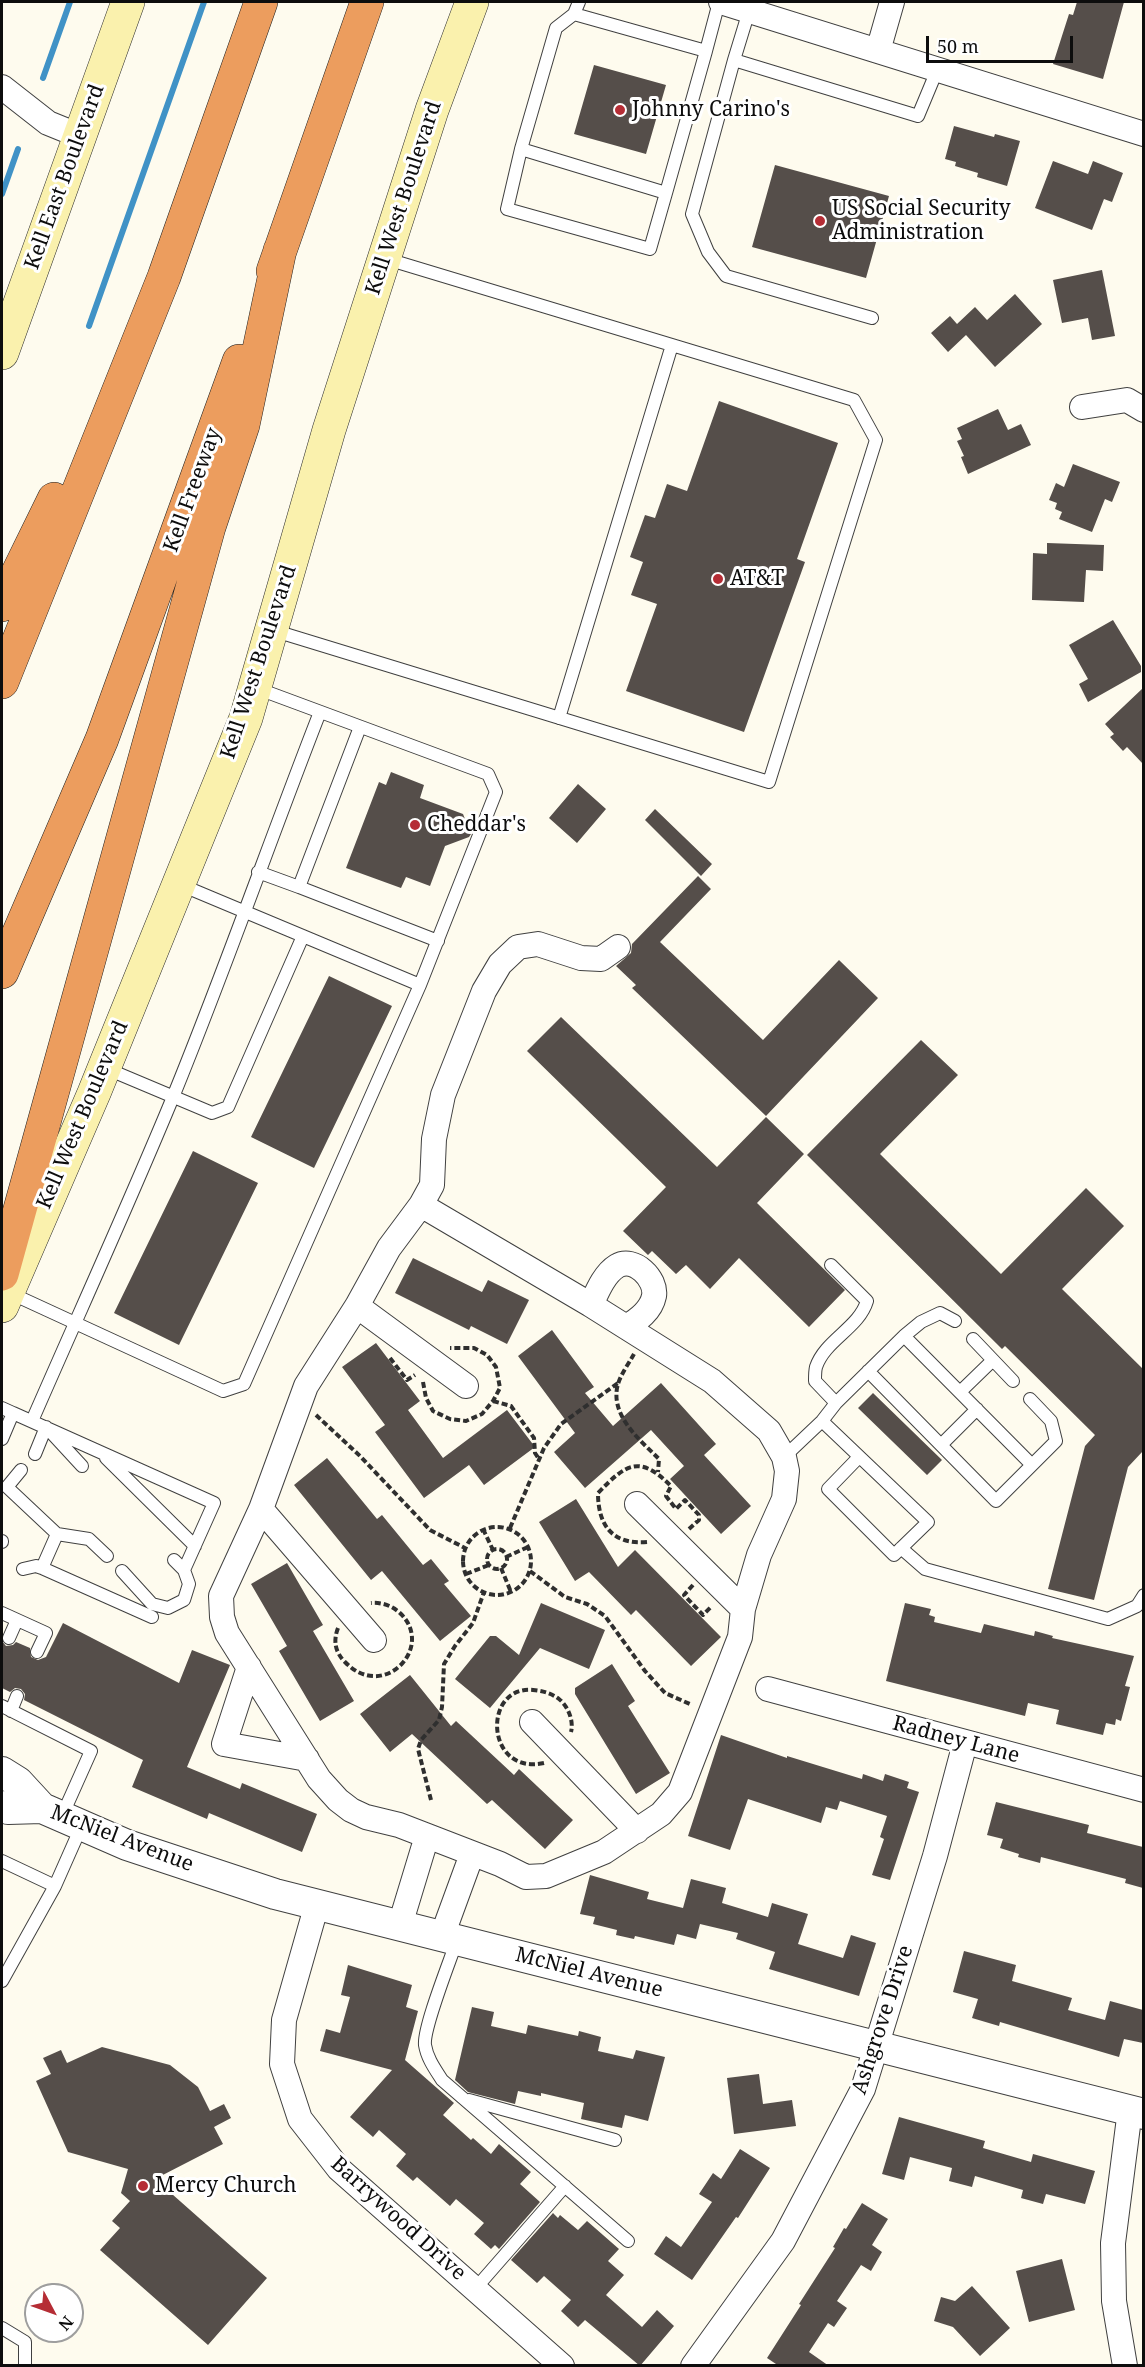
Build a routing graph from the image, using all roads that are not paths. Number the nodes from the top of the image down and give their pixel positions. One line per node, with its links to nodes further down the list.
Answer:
1 (128, 2): 17 (main road, Kell East Boulevard)
2 (261, 2): 23 (highway)
3 (368, 2): 19 (highway, Kell Freeway)
4 (390, 2): 19 (highway)
5 (472, 2): 22 (main road, Kell West Boulevard)
6 (579, 2): 10 (lane)
7 (720, 2): 9 (street); 11 (lane)
8 (892, 2): 12 (street)
9 (749, 11): 12 (street); 13 (lane)
10 (574, 14): 11 (lane); 18 (lane)
11 (706, 51): 20 (lane)
12 (878, 51): 14 (street)
13 (734, 60): 14 (lane); 24 (lane)
14 (938, 68): 16 (street)
15 (2, 87): 17 (street)
16 (1143, 134)
17 (80, 136): 26 (main road, Kell East Boulevard)
18 (521, 149): 20 (lane); 20 (lane)
19 (302, 188): 21 (highway, Kell Freeway)
20 (666, 193)
21 (280, 250): 43 (highway, Kell Freeway); 49 (highway)
22 (385, 258): 25 (lane); 30 (main road, Kell West Boulevard)
23 (164, 277): 29 (highway); 31 (highway)
24 (872, 318)
25 (672, 345): 34 (lane); 34 (lane)
26 (2, 353)
27 (1082, 407): 28 (street)
28 (1143, 410)
29 (2, 604)
30 (271, 630): 32 (main road, Kell West Boulevard); 34 (lane)
31 (2, 682)
32 (255, 688): 33 (lane); 37 (main road, Kell West Boulevard)
33 (320, 712): 35 (lane); 36 (lane)
34 (559, 718)
35 (360, 727): 38 (lane); 41 (lane)
36 (258, 872): 38 (lane); 39 (lane)
37 (179, 884): 39 (lane); 45 (main road, Kell West Boulevard)
38 (299, 887): 41 (lane)
39 (245, 912): 40 (lane); 46 (lane)
40 (303, 936): 44 (lane); 46 (lane)
41 (438, 941): 44 (lane)
42 (618, 946): 47 (street)
43 (2, 972)
44 (420, 985): 53 (lane)
45 (104, 1068): 46 (lane); 49 (main road, Kell West Boulevard)
46 (173, 1097): 53 (lane)
47 (421, 1205): 50 (street); 51 (street)
48 (831, 1265): 63 (lane)
49 (3, 1291): 53 (lane)
50 (591, 1305): 54 (street); 54 (street)
51 (357, 1306): 60 (street); 81 (street)
52 (955, 1322): 55 (lane)
53 (75, 1323): 67 (lane)
54 (626, 1327): 75 (street)
55 (904, 1336): 58 (lane); 61 (lane)
56 (973, 1339): 57 (lane)
57 (993, 1360): 59 (lane); 61 (lane)
58 (868, 1371): 63 (lane); 71 (lane)
59 (1014, 1381)
60 (466, 1386)
61 (960, 1392): 65 (lane)
62 (1030, 1399): 76 (lane)
63 (836, 1403): 68 (lane)
64 (2, 1407): 66 (lane)
65 (977, 1409): 71 (lane); 76 (lane)
66 (13, 1413): 67 (lane); 70 (lane)
67 (32, 1421): 69 (lane)
68 (822, 1421): 74 (lane); 75 (lane)
69 (46, 1427): 72 (lane); 73 (lane); 77 (lane)
70 (2, 1439)
71 (941, 1445): 76 (lane)
72 (101, 1452): 83 (lane); 83 (lane)
73 (34, 1454)
74 (860, 1456): 84 (lane); 84 (lane)
75 (784, 1457): 93 (street)
76 (1032, 1465)
77 (82, 1466)
78 (21, 1470): 79 (lane)
79 (4, 1486): 82 (lane)
80 (637, 1504): 93 (street)
81 (261, 1509): 98 (street); 100 (street)
82 (57, 1534): 86 (lane); 88 (lane)
83 (195, 1546): 91 (lane)
84 (901, 1548): 92 (lane)
85 (30, 1553): 88 (lane)
86 (107, 1556)
87 (174, 1560): 91 (lane)
88 (39, 1567): 89 (lane); 95 (lane)
89 (23, 1569)
90 (122, 1570): 91 (lane)
91 (184, 1570)
92 (1143, 1595)
93 (743, 1609): 111 (street)
94 (2, 1613): 96 (lane)
95 (152, 1617)
96 (17, 1620): 97 (lane); 99 (lane)
97 (9, 1638)
98 (374, 1640)
99 (37, 1652)
100 (249, 1667): 106 (street); 106 (street)
101 (768, 1689): 105 (street, Radney Lane)
102 (17, 1696): 103 (lane)
103 (6, 1708): 110 (lane)
104 (532, 1722): 111 (street)
105 (965, 1743): 108 (street, Radney Lane); 120 (street, Ashgrove Drive)
106 (307, 1759): 112 (street)
107 (2, 1772): 110 (street, McNiel Avenue)
108 (1143, 1790)
109 (2, 1806): 110 (street, McNiel Avenue)
110 (62, 1817): 115 (lane); 116 (street, McNiel Avenue)
111 (637, 1831): 113 (street)
112 (427, 1836): 113 (street); 117 (street)
113 (472, 1854): 118 (street)
114 (2, 1861): 115 (lane)
115 (55, 1886): 119 (lane)
116 (317, 1904): 117 (street, McNiel Avenue); 126 (street, Barrywood Drive)
117 (400, 1925): 118 (street, McNiel Avenue)
118 (450, 1938): 120 (street, McNiel Avenue); 121 (lane)
119 (2, 1981)
120 (876, 2045): 122 (street, McNiel Avenue); 130 (street, Ashgrove Drive)
121 (464, 2099): 123 (lane); 124 (lane)
122 (1137, 2112): 131 (street)
123 (615, 2140)
124 (565, 2186): 125 (lane); 126 (lane)
125 (628, 2241)
126 (475, 2289): 129 (street, Barrywood Drive)
127 (2, 2328): 128 (lane)
128 (25, 2366)
129 (562, 2366)
130 (693, 2366)
131 (1125, 2366)

